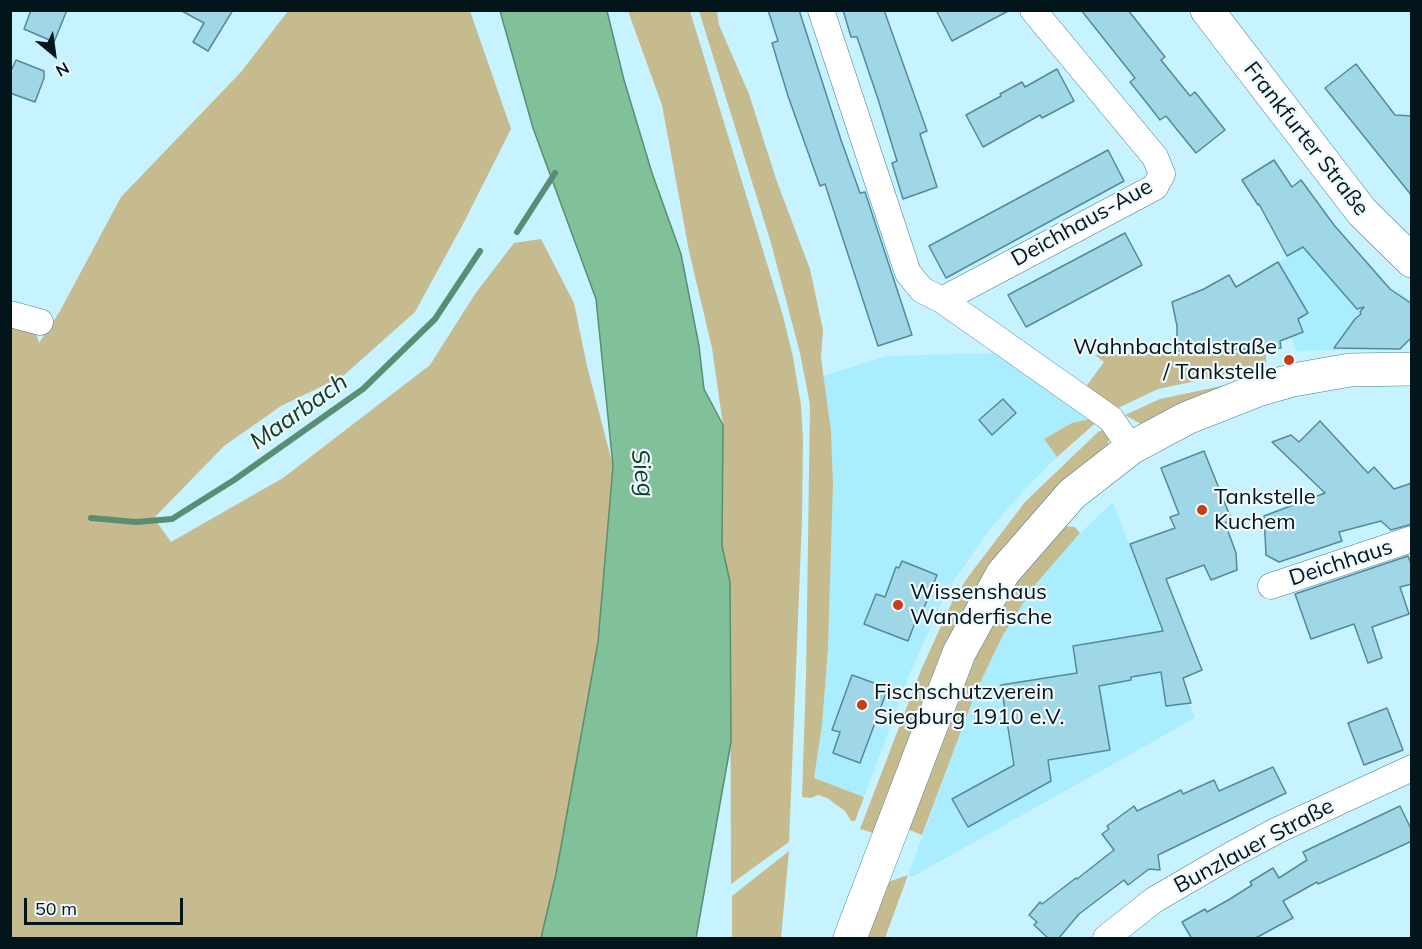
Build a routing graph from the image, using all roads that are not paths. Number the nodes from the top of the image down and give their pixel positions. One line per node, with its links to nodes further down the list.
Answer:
1 (821, 10): 5 (street)
2 (1034, 10): 5 (street, Deichhaus-Aue)
3 (1206, 10): 4 (main road, Frankfurter Straße)
4 (1412, 261)
5 (942, 300): 9 (street)
6 (10, 314): 7 (street)
7 (40, 322)
8 (1412, 369): 9 (main road)
9 (1131, 448): 13 (main road)
10 (1412, 539): 11 (street, Deichhaus)
11 (1271, 586)
12 (1412, 768): 14 (street, Bunzlauer Straße)
13 (850, 939)
14 (1106, 939)

